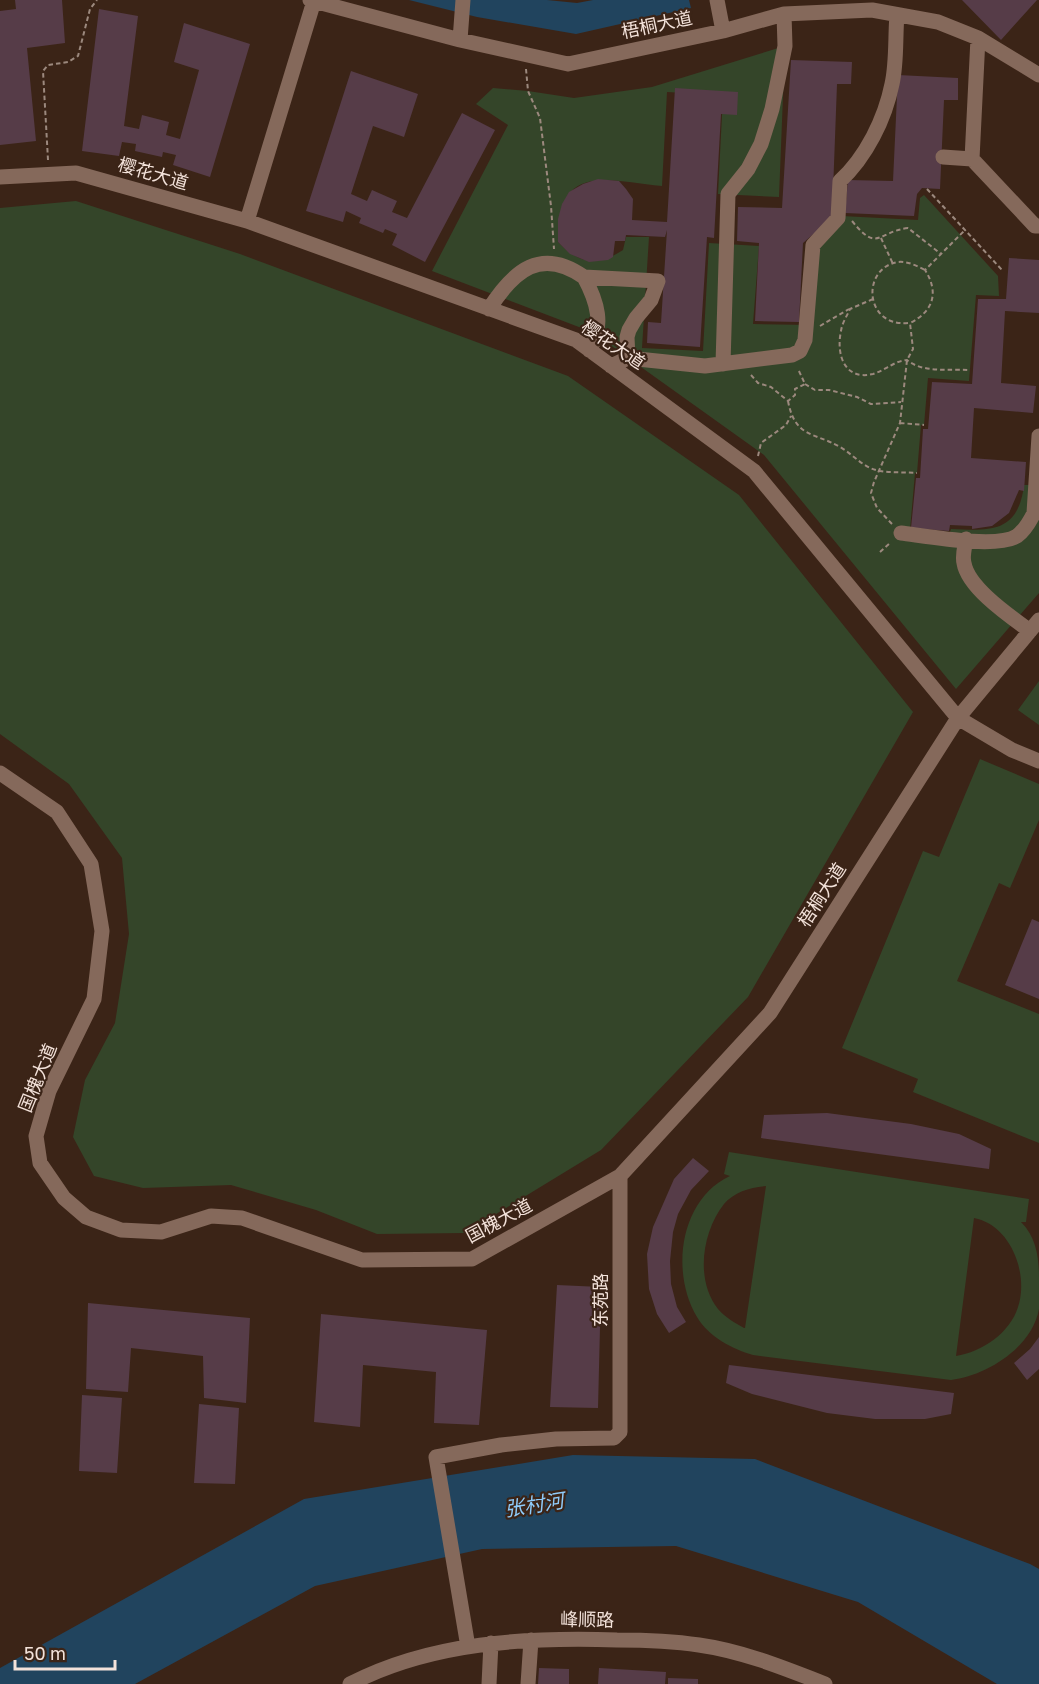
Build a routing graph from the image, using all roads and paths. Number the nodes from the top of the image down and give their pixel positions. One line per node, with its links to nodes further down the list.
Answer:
1 (97, 0): 15 (path)
2 (463, 0): 10 (street)
3 (717, 0): 8 (street)
4 (312, 1): 10 (street, 梧桐大道); 19 (street)
5 (867, 5): 6 (street, 梧桐大道); 7 (street, 梧桐大道)
6 (784, 14): 8 (street, 梧桐大道); 39 (street)
7 (897, 15): 9 (street, 梧桐大道); 18 (street)
8 (723, 31): 11 (street, 梧桐大道)
9 (978, 38): 12 (street, 梧桐大道); 14 (street)
10 (460, 40): 11 (street, 梧桐大道)
11 (525, 54): 24 (path)
12 (1039, 75)
13 (943, 157): 14 (street)
14 (972, 159): 20 (street)
15 (49, 174): 16 (street, 樱花大道); 19 (street, 樱花大道)
16 (0, 177)
17 (927, 189): 21 (path)
18 (838, 216): 22 (path); 33 (street)
19 (247, 221): 30 (street, 樱花大道)
20 (1039, 226)
21 (964, 230): 23 (path); 27 (path)
22 (881, 238): 23 (path); 25 (path)
23 (941, 254): 26 (path)
24 (556, 263): 28 (street); 30 (street)
25 (893, 264): 26 (path); 29 (path)
26 (925, 270): 32 (path)
27 (1003, 271)
28 (584, 277): 34 (street); 36 (street)
29 (873, 299): 31 (path); 32 (path)
30 (489, 309): 34 (street, 樱花大道)
31 (850, 309): 33 (path); 37 (path)
32 (910, 323): 37 (path)
33 (805, 340): 35 (street)
34 (589, 350): 40 (street, 樱花大道)
35 (792, 355): 38 (street); 42 (path)
36 (628, 358): 39 (street); 40 (street)
37 (908, 360): 41 (path); 44 (path)
38 (745, 362): 39 (street); 43 (path)
39 (723, 364)
40 (611, 366): 49 (street, 樱花大道)
41 (969, 370)
42 (806, 384): 43 (path); 44 (path)
43 (788, 401): 45 (path)
44 (902, 402): 46 (path)
45 (790, 416): 49 (path); 50 (path)
46 (900, 423): 47 (path); 50 (path)
47 (924, 425)
48 (1039, 436): 53 (street)
49 (754, 471): 56 (street, 樱花大道)
50 (879, 471): 51 (path); 52 (path)
51 (917, 473)
52 (901, 533): 53 (street); 54 (path)
53 (966, 539): 55 (street)
54 (880, 552)
55 (1034, 626): 56 (street, 梧桐大道)
56 (958, 718): 57 (street, 樱花大道); 59 (street, 梧桐大道)
57 (1039, 761)
58 (0, 773): 59 (street, 国槐大道)
59 (620, 1176): 62 (street, 东苑路)
60 (531, 1640): 61 (street, 峰顺路); 65 (street); 66 (street, 峰顺路)
61 (491, 1643): 62 (street, 峰顺路); 64 (street)
62 (468, 1647): 63 (street, 峰顺路)
63 (350, 1684)
64 (489, 1684)
65 (528, 1684)
66 (825, 1684)

